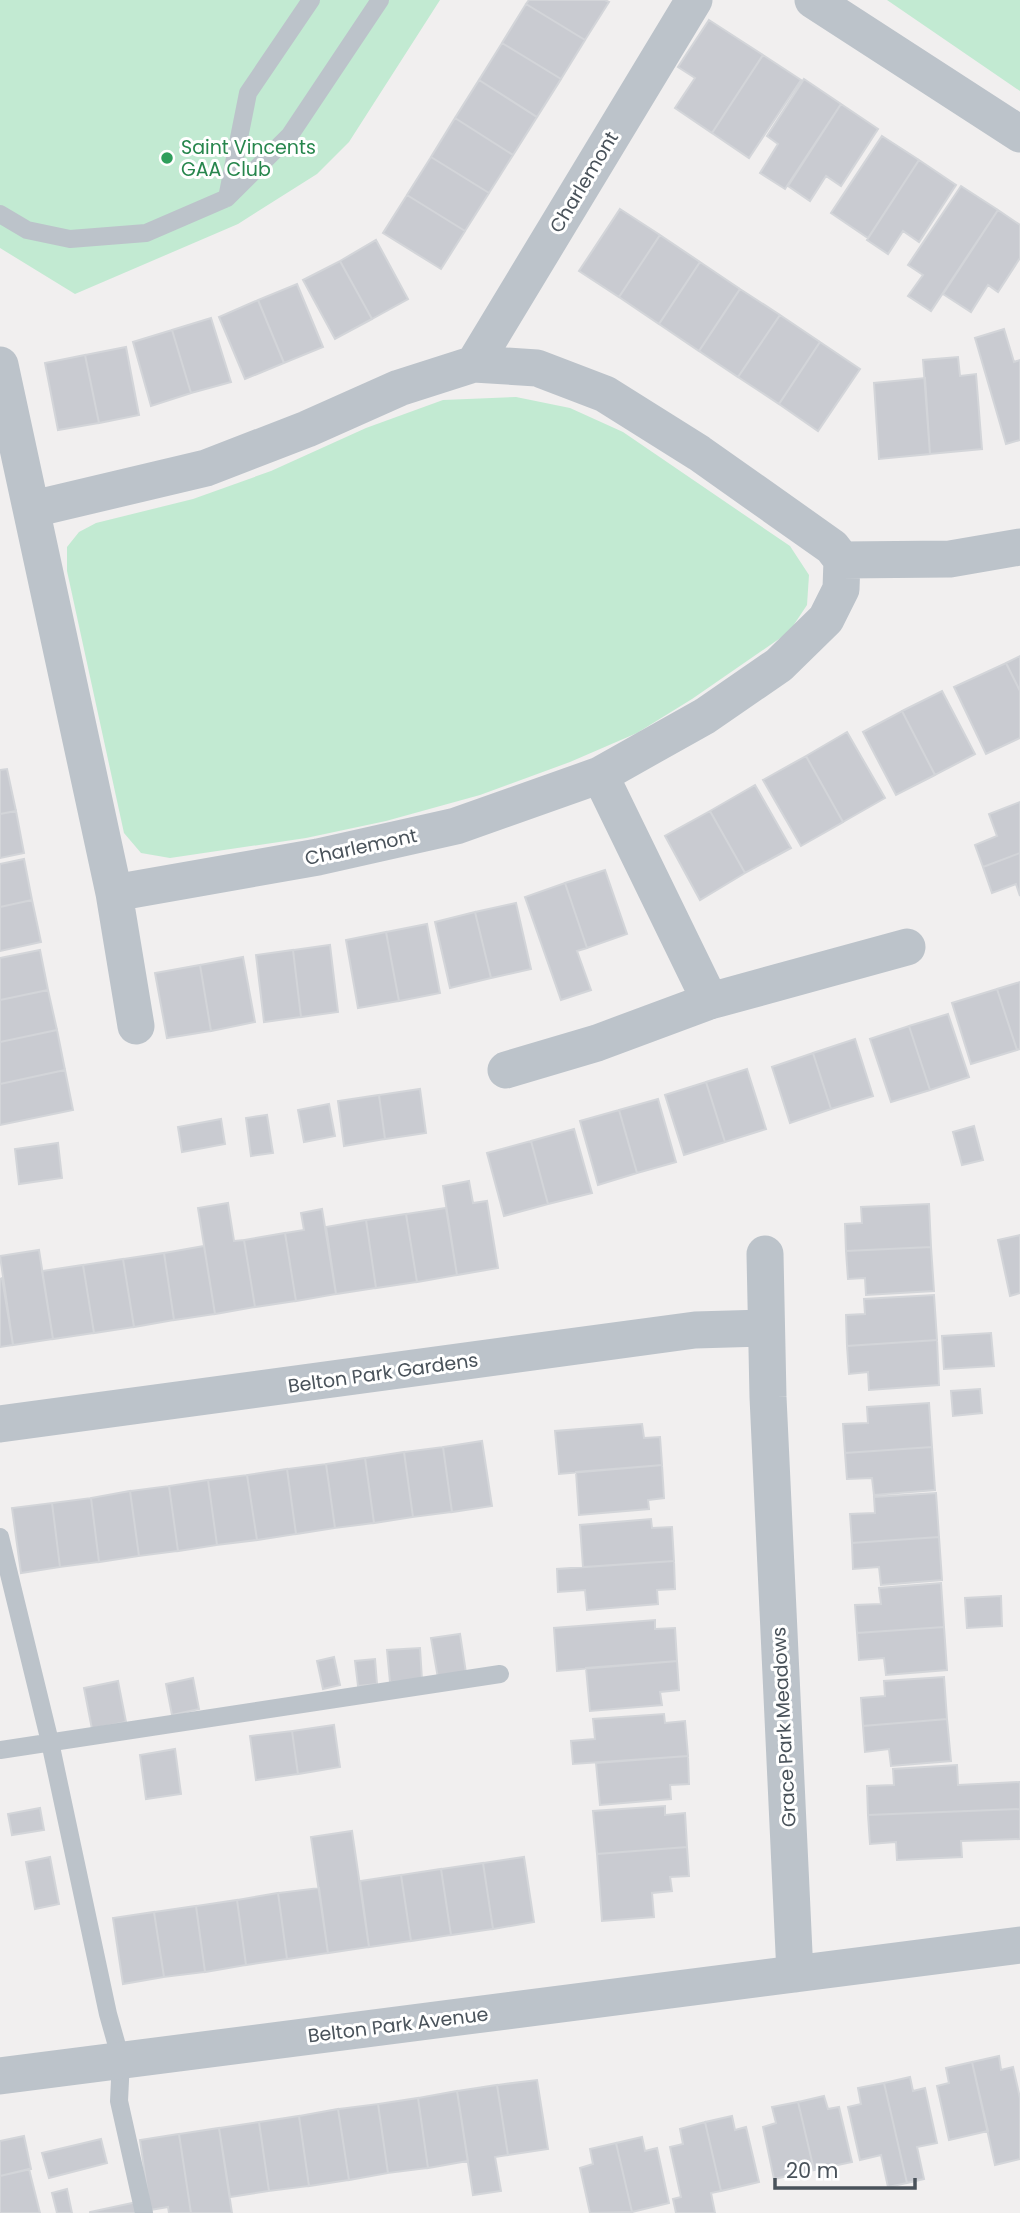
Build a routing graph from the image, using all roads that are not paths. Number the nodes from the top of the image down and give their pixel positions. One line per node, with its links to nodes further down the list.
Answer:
1 (311, 0): 6 (lane)
2 (380, 0): 6 (lane)
3 (694, 0): 8 (street, Charlemont)
4 (813, 0): 5 (street)
5 (1020, 134)
6 (227, 198): 7 (lane)
7 (0, 214)
8 (474, 364): 10 (street); 12 (street)
9 (0, 365): 10 (street)
10 (33, 509): 14 (street)
11 (1020, 547): 12 (street)
12 (842, 559): 13 (street, Charlemont)
13 (600, 775): 14 (street, Charlemont); 16 (street)
14 (114, 893): 17 (street)
15 (908, 947): 16 (street)
16 (710, 1001): 18 (street)
17 (136, 1026)
18 (506, 1070)
19 (765, 1254): 20 (street, Grace Park Meadows)
20 (766, 1328): 21 (street, Belton Park Gardens); 27 (street, Grace Park Meadows)
21 (0, 1424)
22 (0, 1536): 24 (lane)
23 (500, 1674): 24 (lane)
24 (50, 1742): 25 (lane); 28 (lane)
25 (0, 1751)
26 (1020, 1945): 27 (street)
27 (795, 1974): 28 (street, Belton Park Avenue)
28 (121, 2060): 29 (street, Belton Park Avenue); 30 (lane)
29 (0, 2076)
30 (144, 2213)

